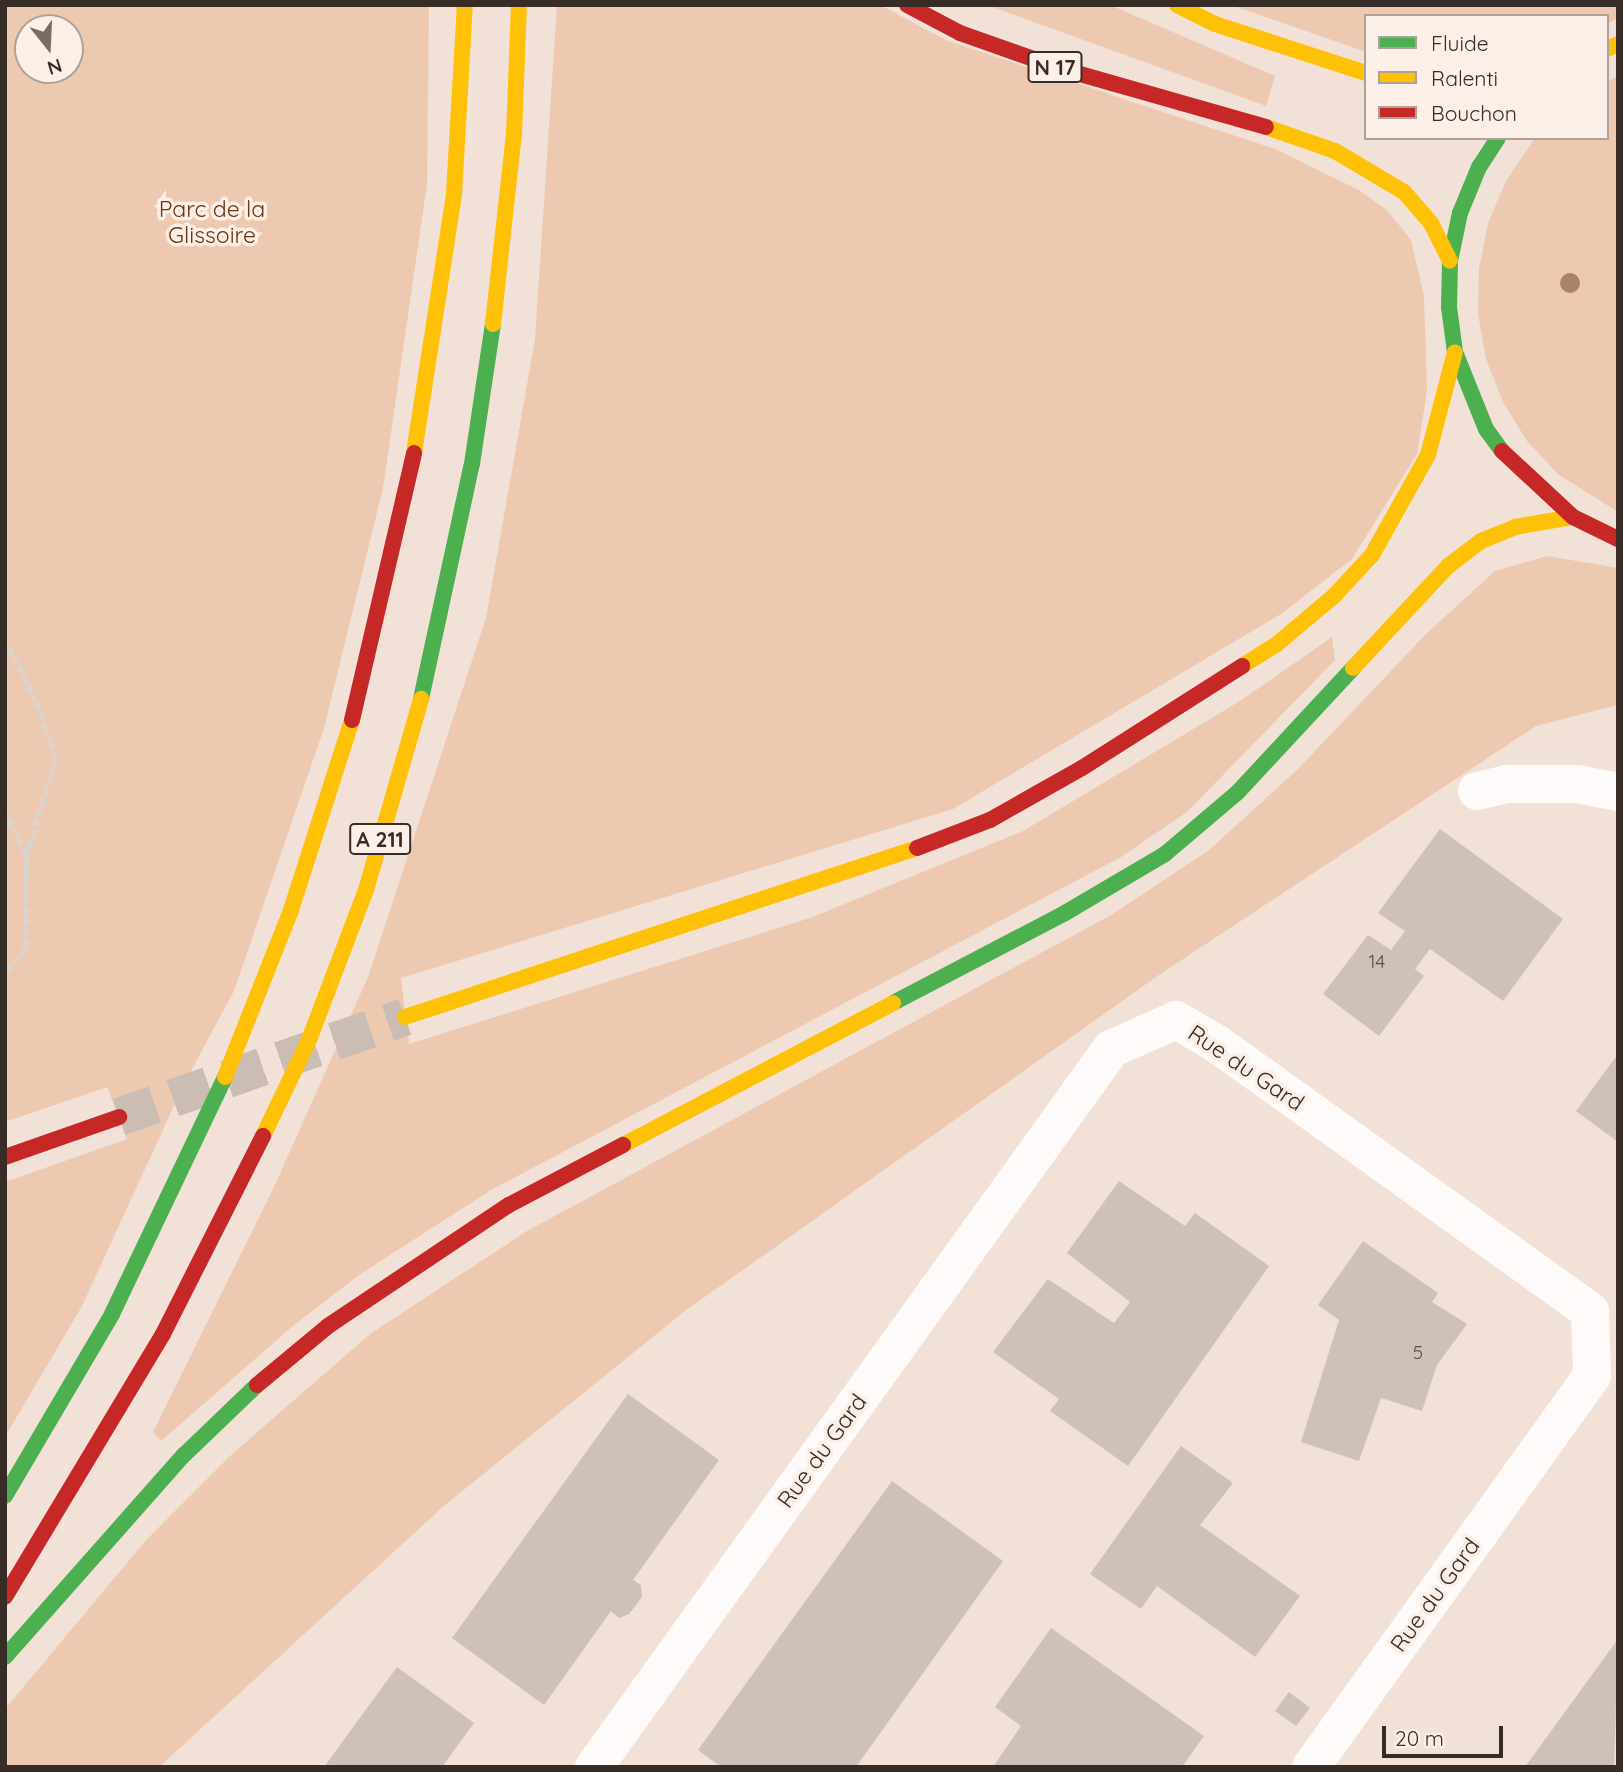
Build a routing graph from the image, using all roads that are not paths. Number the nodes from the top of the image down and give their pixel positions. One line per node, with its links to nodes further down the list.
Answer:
1 (465, 5): 16 (highway, A 211)
2 (519, 5): 17 (highway, A 211)
3 (906, 5): 7 (highway, N 17)
4 (1177, 5): 5 (highway)
5 (1364, 73)
6 (1497, 140): 7 (highway)
7 (1450, 261): 8 (highway)
8 (1455, 352): 9 (highway); 13 (highway)
9 (1573, 517): 10 (highway); 18 (highway)
10 (1618, 539)
11 (1476, 791): 12 (street)
12 (1618, 792)
13 (405, 1017)
14 (119, 1118): 15 (highway)
15 (5, 1157)
16 (5, 1496)
17 (5, 1597)
18 (5, 1657)
19 (1320, 1764): 20 (street, Rue du Gard)
20 (594, 1767)

